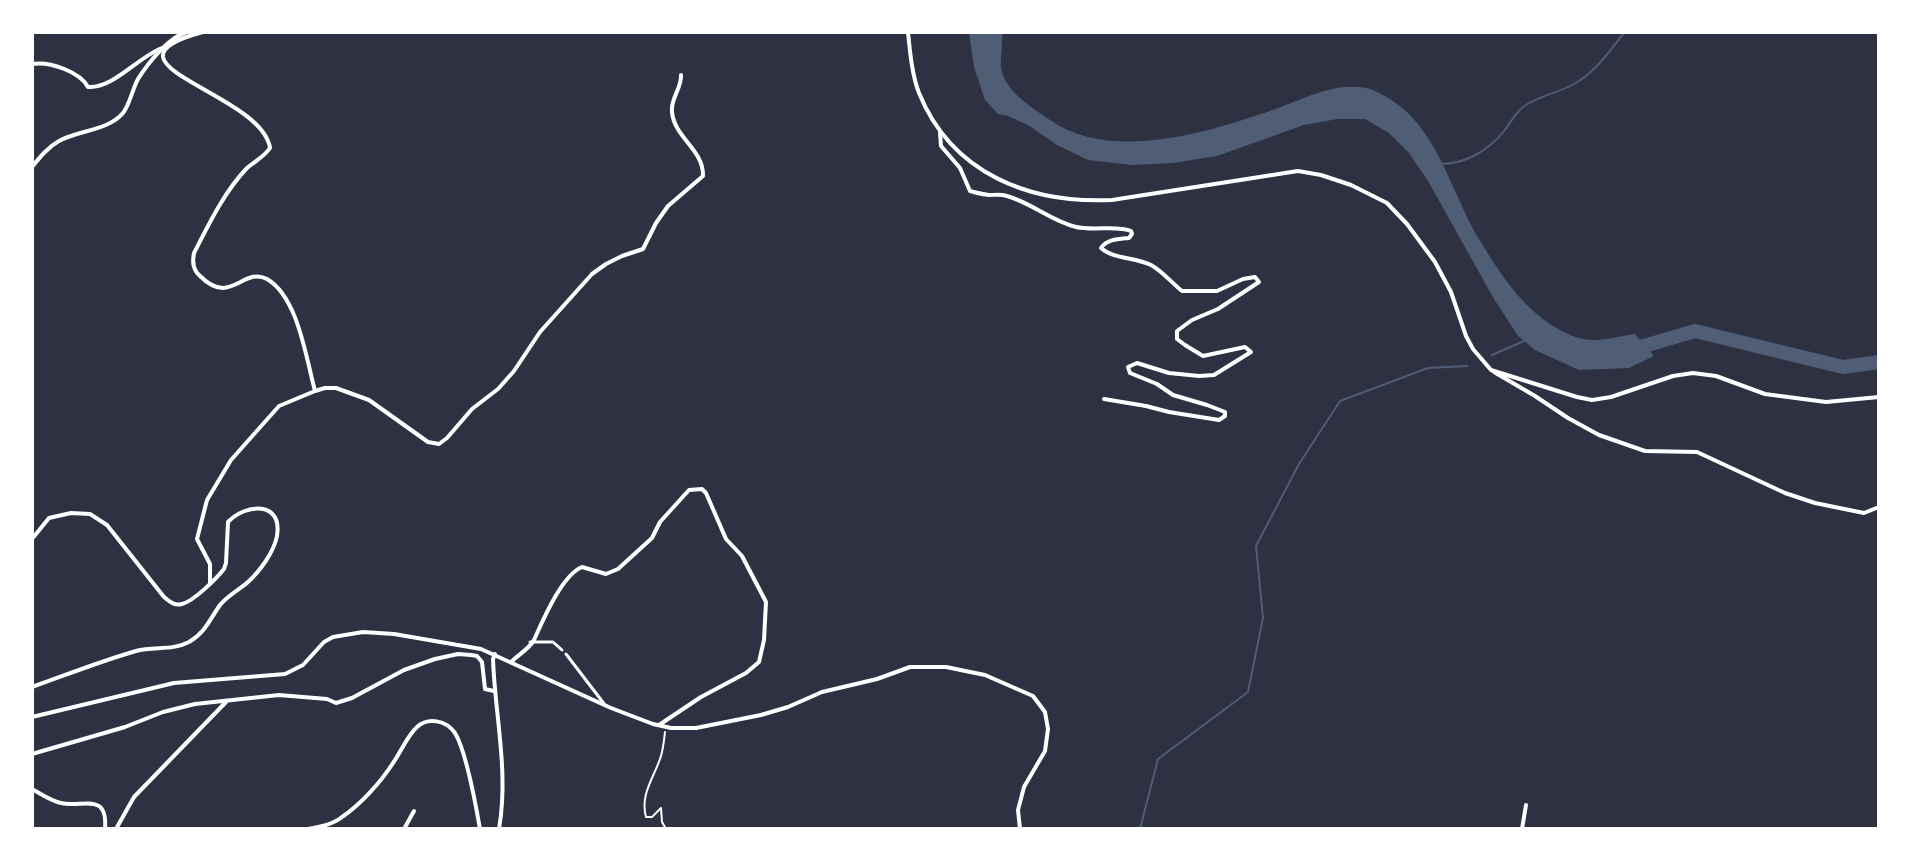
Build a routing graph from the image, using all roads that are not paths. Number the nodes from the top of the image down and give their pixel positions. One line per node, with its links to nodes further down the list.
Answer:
1 (187, 32): 4 (street)
2 (203, 32): 10 (street)
3 (908, 32): 7 (street)
4 (163, 48): 5 (street); 8 (street)
5 (32, 64)
6 (681, 75): 10 (street)
7 (940, 133): 9 (street); 12 (street)
8 (32, 167)
9 (1491, 370): 11 (street); 13 (street)
10 (315, 391): 15 (street)
11 (1879, 397)
12 (1104, 399)
13 (1879, 507)
14 (32, 539): 15 (street)
15 (210, 583): 19 (street)
16 (532, 642): 18 (street); 22 (street); 24 (street)
17 (495, 654): 18 (street); 20 (street); 23 (street)
18 (511, 662): 22 (street)
19 (32, 687)
20 (494, 691): 21 (street); 34 (street)
21 (226, 702): 25 (street); 30 (street)
22 (606, 706): 24 (street)
23 (32, 717)
24 (658, 726): 35 (street)
25 (32, 754)
26 (32, 789): 29 (street)
27 (1526, 805): 36 (street)
28 (414, 811): 32 (street)
29 (105, 829)
30 (116, 829)
31 (307, 829): 33 (street)
32 (404, 829)
33 (480, 829)
34 (499, 829)
35 (1020, 829)
36 (1522, 829)

